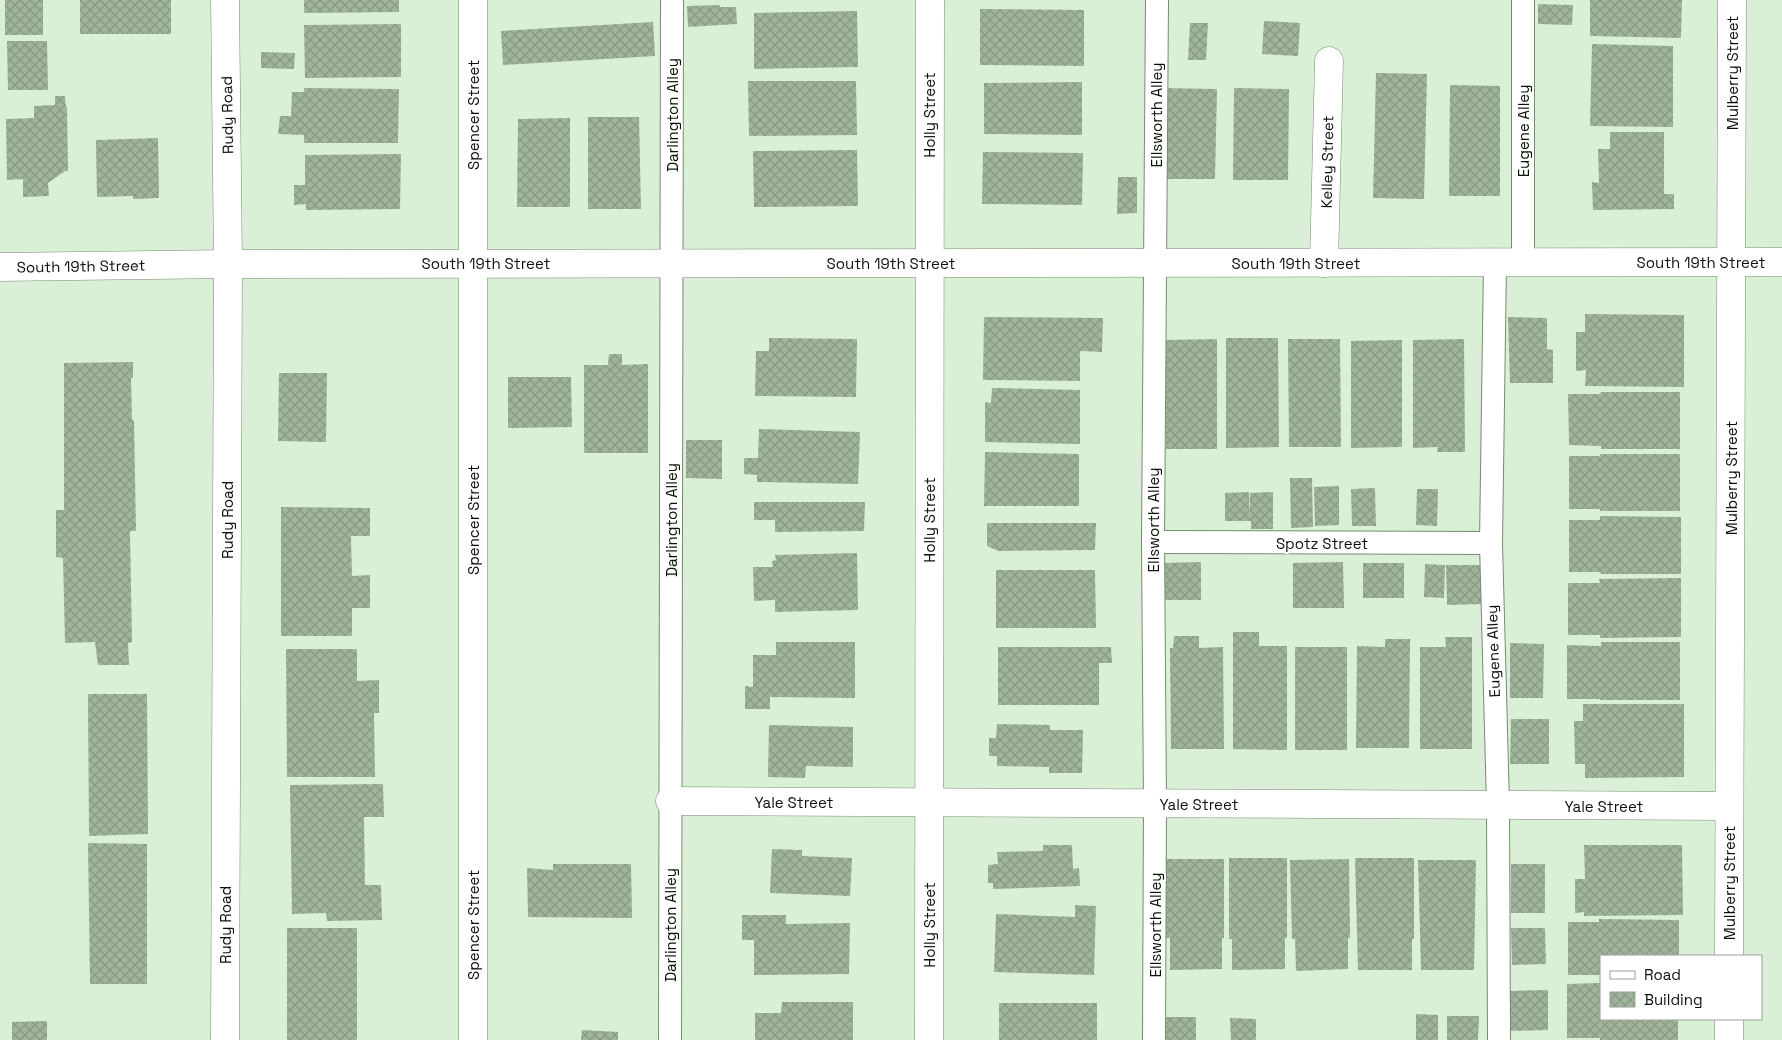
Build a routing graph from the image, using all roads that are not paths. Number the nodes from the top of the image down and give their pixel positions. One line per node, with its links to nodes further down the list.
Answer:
1 (226, 0): 18 (street, Rudy Road)
2 (473, 0): 13 (street, Spencer Street)
3 (672, 0): 14 (lane, Darlington Alley)
4 (930, 0): 15 (street, Holly Street)
5 (1157, 0): 16 (lane, Ellsworth Alley)
6 (1523, 0): 10 (lane, Eugene Alley)
7 (1732, 0): 11 (street, Mulberry Street)
8 (1329, 61): 17 (street, Kelley Street)
9 (1495, 262): 10 (street, South 19th Street); 17 (street, South 19th Street); 21 (lane, Eugene Alley)
10 (1523, 262): 11 (street, South 19th Street)
11 (1732, 262): 12 (street, South 19th Street); 26 (street, Mulberry Street)
12 (1782, 262)
13 (473, 263): 14 (street, South 19th Street); 18 (street, South 19th Street); 30 (street, Spencer Street)
14 (672, 263): 15 (street, South 19th Street); 22 (lane, Darlington Alley)
15 (930, 263): 16 (street, South 19th Street); 23 (street, Holly Street)
16 (1156, 263): 17 (street, South 19th Street); 20 (lane, Ellsworth Alley)
17 (1324, 263)
18 (228, 264): 19 (street, South 19th Street); 29 (street, Rudy Road)
19 (0, 266)
20 (1153, 542): 21 (lane, Spotz Street); 24 (lane, Ellsworth Alley)
21 (1490, 542): 25 (lane, Eugene Alley)
22 (670, 801): 23 (street, Yale Street); 31 (lane, Darlington Alley)
23 (929, 802): 24 (street, Yale Street); 32 (street, Holly Street)
24 (1155, 804): 25 (street, Yale Street); 33 (lane, Ellsworth Alley)
25 (1498, 805): 26 (street, Yale Street); 34 (lane, Eugene Alley)
26 (1728, 806): 27 (street, Mulberry Street)
27 (1729, 955)
28 (1729, 1020): 35 (street)
29 (225, 1040)
30 (473, 1040)
31 (670, 1040)
32 (928, 1040)
33 (1154, 1040)
34 (1499, 1040)
35 (1729, 1040)

